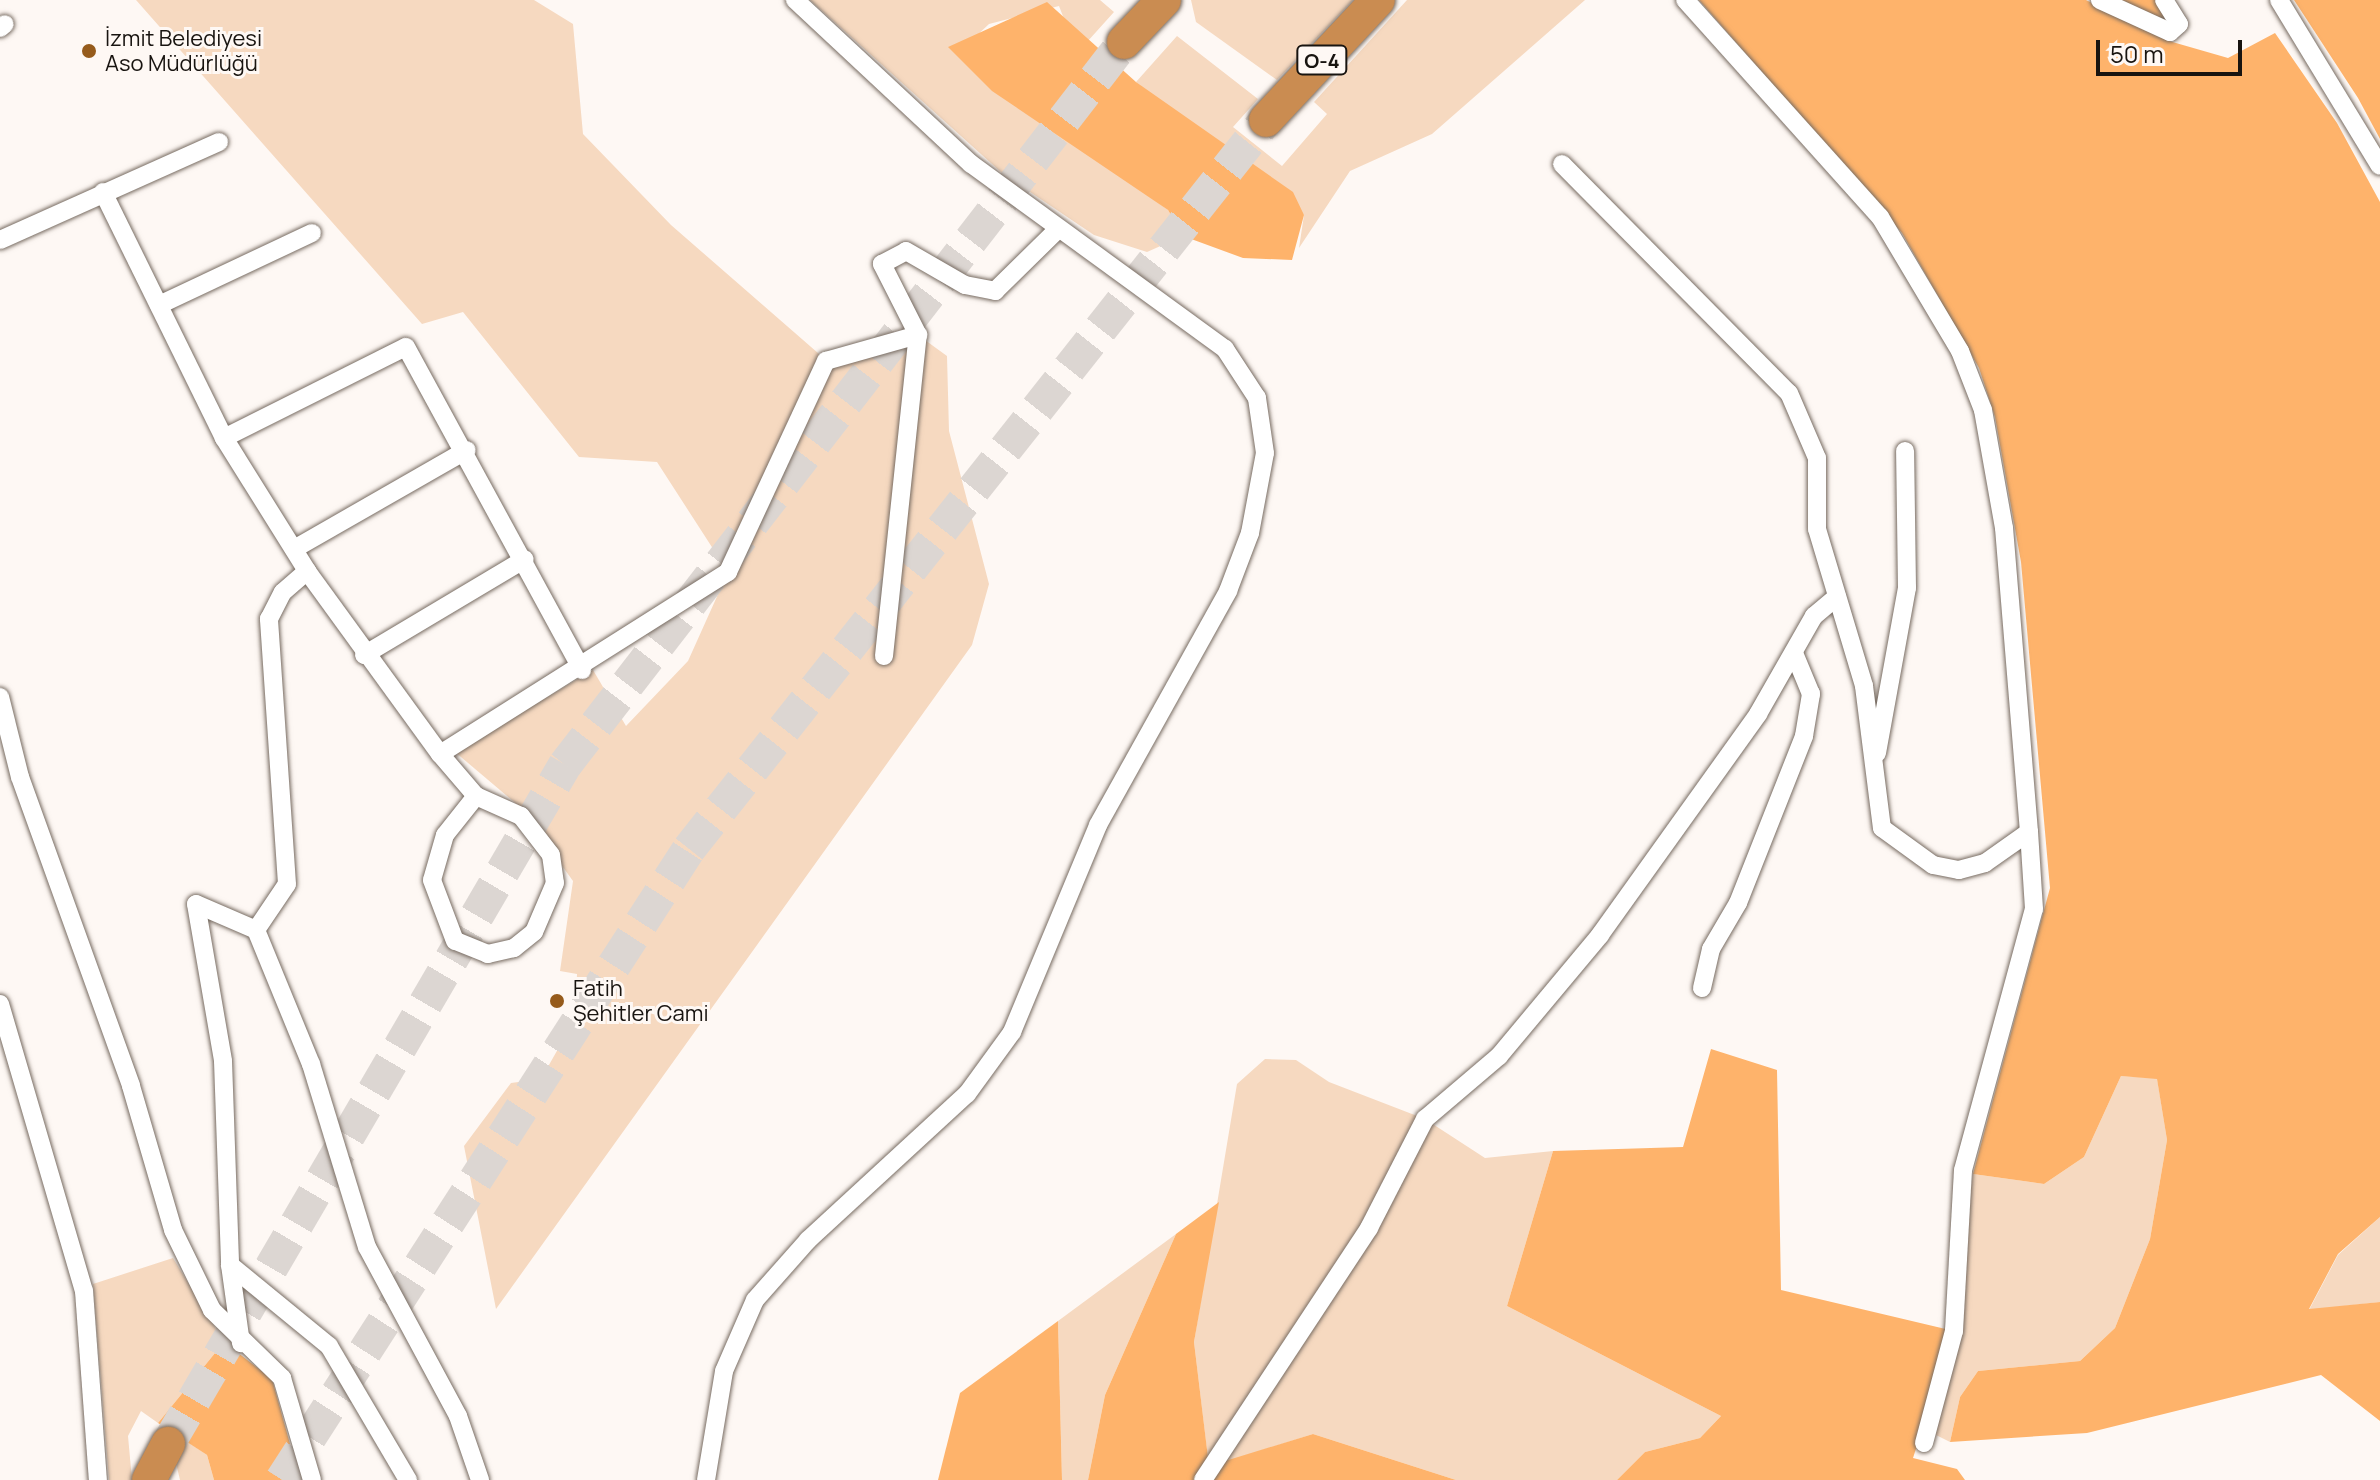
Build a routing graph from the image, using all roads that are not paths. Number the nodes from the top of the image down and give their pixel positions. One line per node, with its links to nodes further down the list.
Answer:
1 (795, 0): 14 (street)
2 (1164, 0): 8 (highway)
3 (1378, 0): 9 (highway, O-4)
4 (1685, 0): 34 (street)
5 (2100, 0): 6 (street)
6 (2164, 0)
7 (2279, 0): 12 (street)
8 (1124, 42)
9 (1266, 120)
10 (219, 142): 13 (street)
11 (1562, 164): 25 (street)
12 (2380, 166)
13 (103, 192): 16 (street); 17 (street)
14 (1056, 231): 18 (street); 47 (street)
15 (312, 233): 17 (street)
16 (0, 240)
17 (159, 305): 19 (street)
18 (918, 335): 28 (street); 29 (street)
19 (224, 438): 20 (street); 22 (street)
20 (467, 450): 22 (street); 23 (street)
21 (1905, 451): 32 (street)
22 (294, 549): 24 (street)
23 (525, 559): 27 (street); 29 (street)
24 (307, 571): 27 (street); 35 (street)
25 (1837, 597): 26 (street); 32 (street)
26 (1794, 653): 36 (street); 48 (street)
27 (364, 655): 31 (street)
28 (884, 656)
29 (582, 670): 31 (street)
30 (0, 697): 39 (street)
31 (440, 754): 33 (street)
32 (1873, 769): 34 (street)
33 (476, 796): 33 (street)
34 (2029, 832): 40 (street)
35 (256, 930): 38 (street); 46 (street)
36 (1702, 988)
37 (0, 1004): 42 (street)
38 (230, 1265): 39 (street); 45 (street)
39 (241, 1343): 44 (street)
40 (1924, 1443)
41 (168, 1444): 43 (highway)
42 (98, 1480)
43 (149, 1480)
44 (312, 1480)
45 (408, 1480)
46 (480, 1480)
47 (706, 1480)
48 (1203, 1480)

